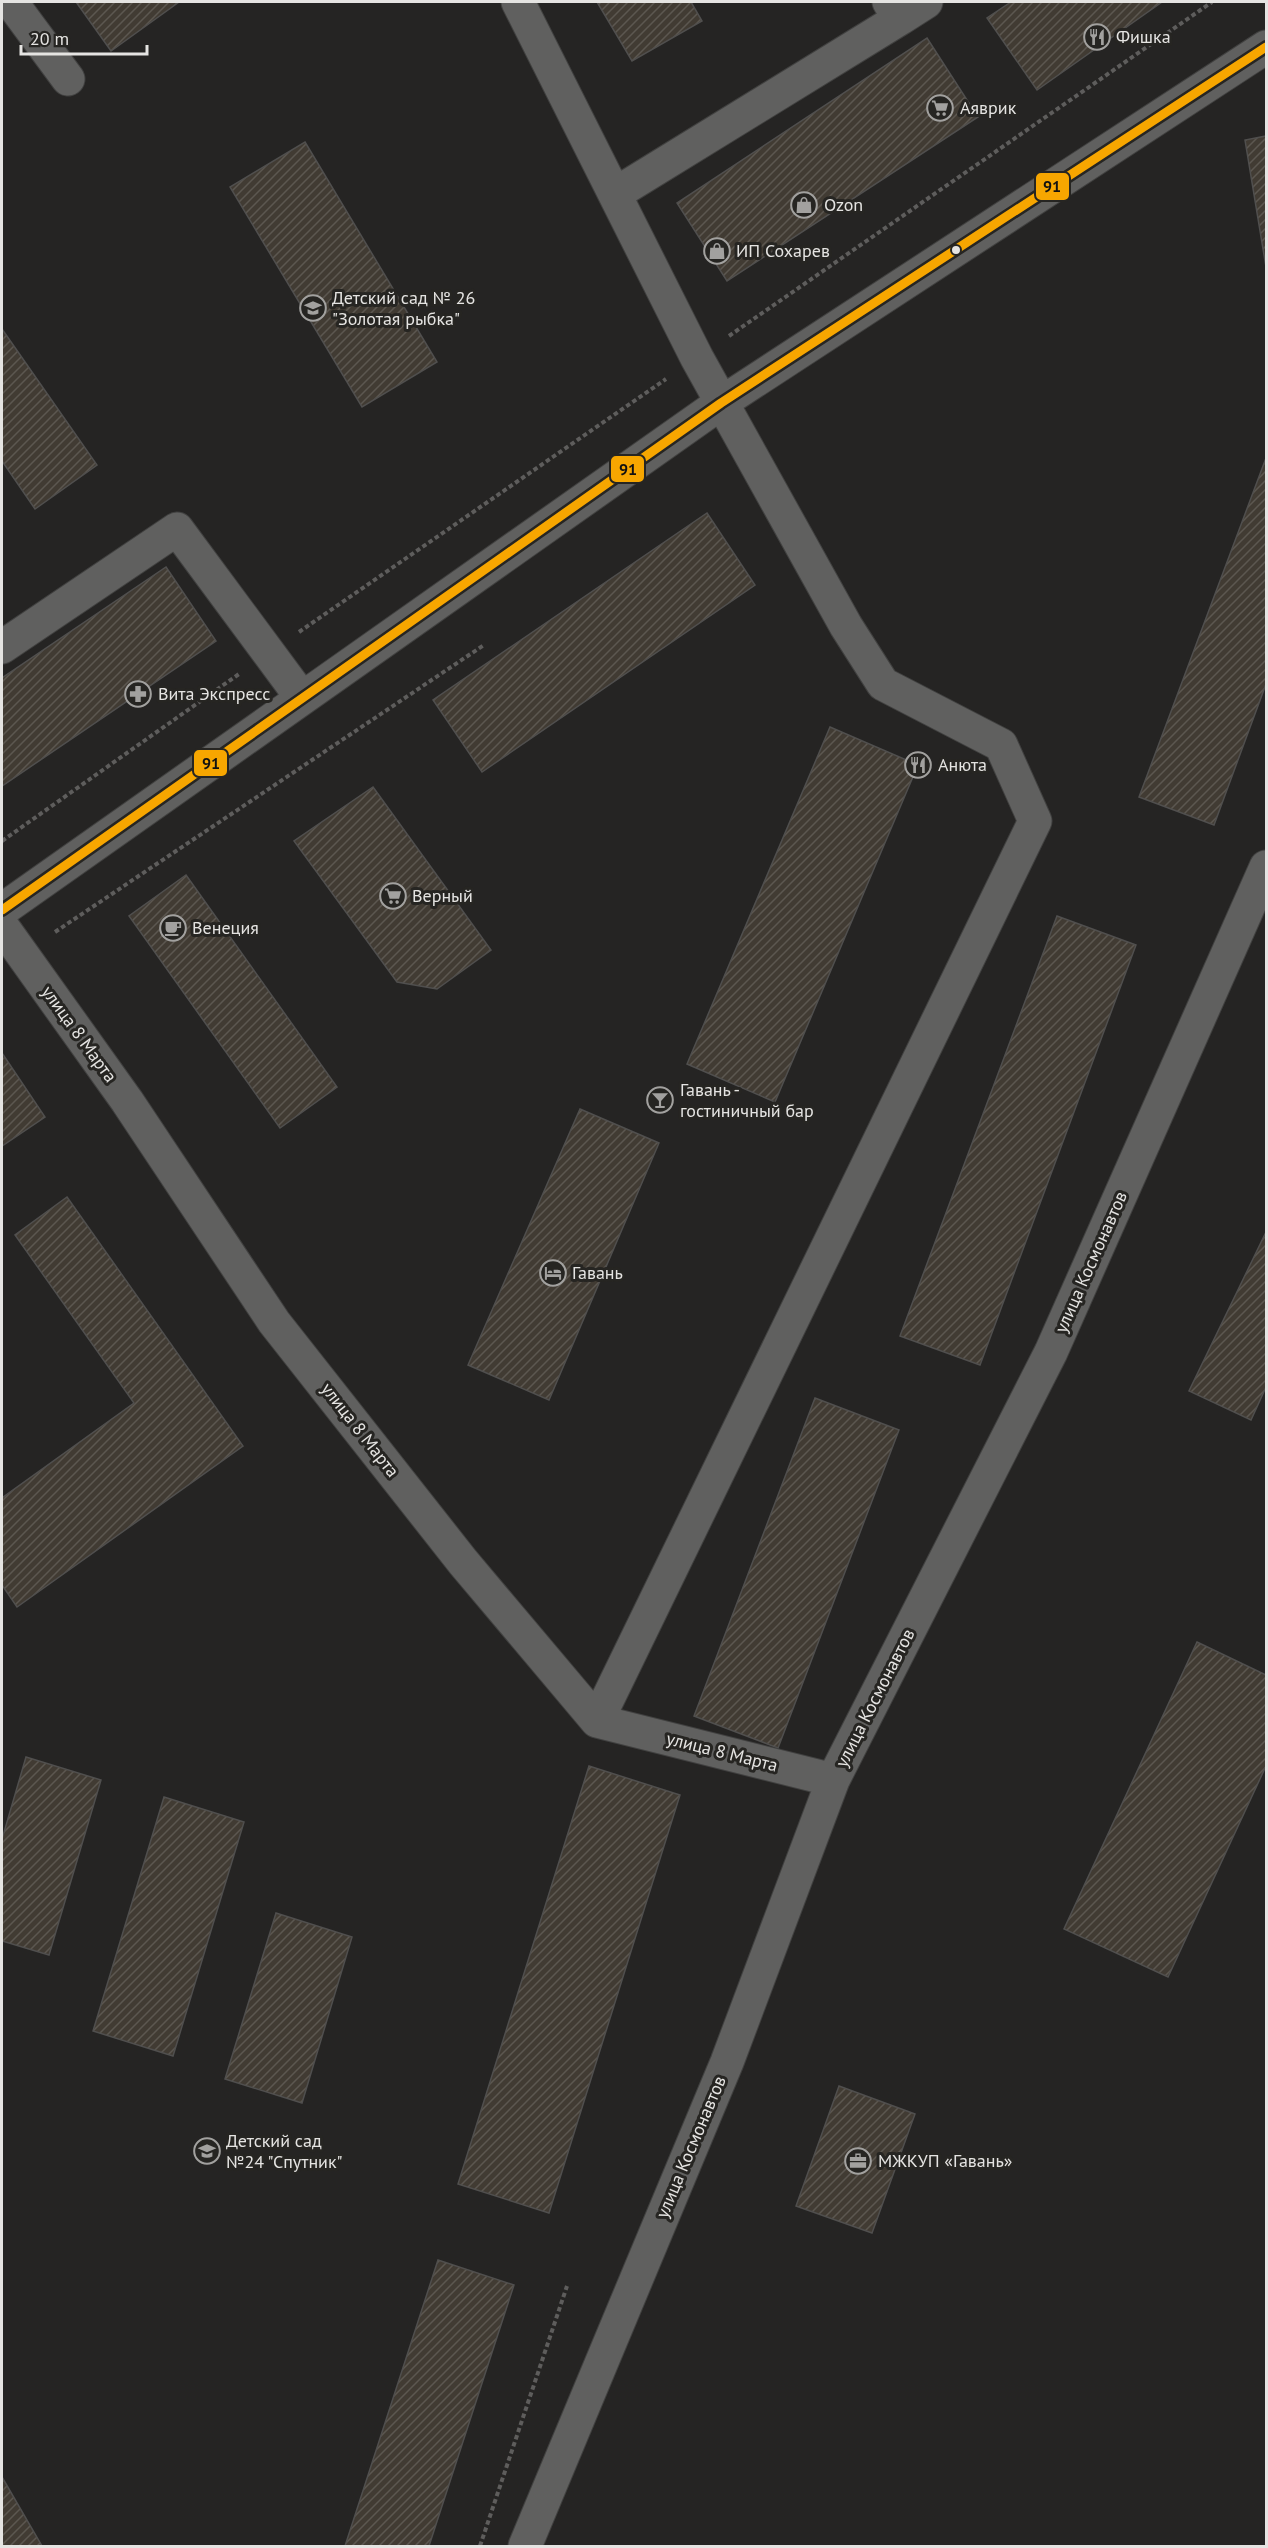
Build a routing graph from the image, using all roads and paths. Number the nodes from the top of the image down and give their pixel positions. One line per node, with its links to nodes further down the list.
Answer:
1 (11, 2): 6 (street)
2 (518, 2): 7 (street)
3 (1212, 2): 8 (path)
4 (906, 7): 7 (street)
5 (1266, 47): 9 (street)
6 (68, 79)
7 (615, 194): 8 (street)
8 (697, 358): 9 (street); 12 (path)
9 (721, 403): 13 (street); 19 (street)
10 (4, 641): 12 (street)
11 (484, 645): 18 (path)
12 (269, 653): 13 (street); 14 (path)
13 (302, 698): 16 (street)
14 (2, 841)
15 (1266, 867): 20 (street, улица Космонавтов)
16 (2, 910)
17 (2, 927): 18 (street, улица 8 Марта)
18 (21, 955): 19 (street, улица 8 Марта)
19 (597, 1721): 20 (street, улица 8 Марта)
20 (833, 1780): 23 (street, улица Космонавтов)
21 (567, 2286): 22 (path)
22 (480, 2547)
23 (525, 2547)

